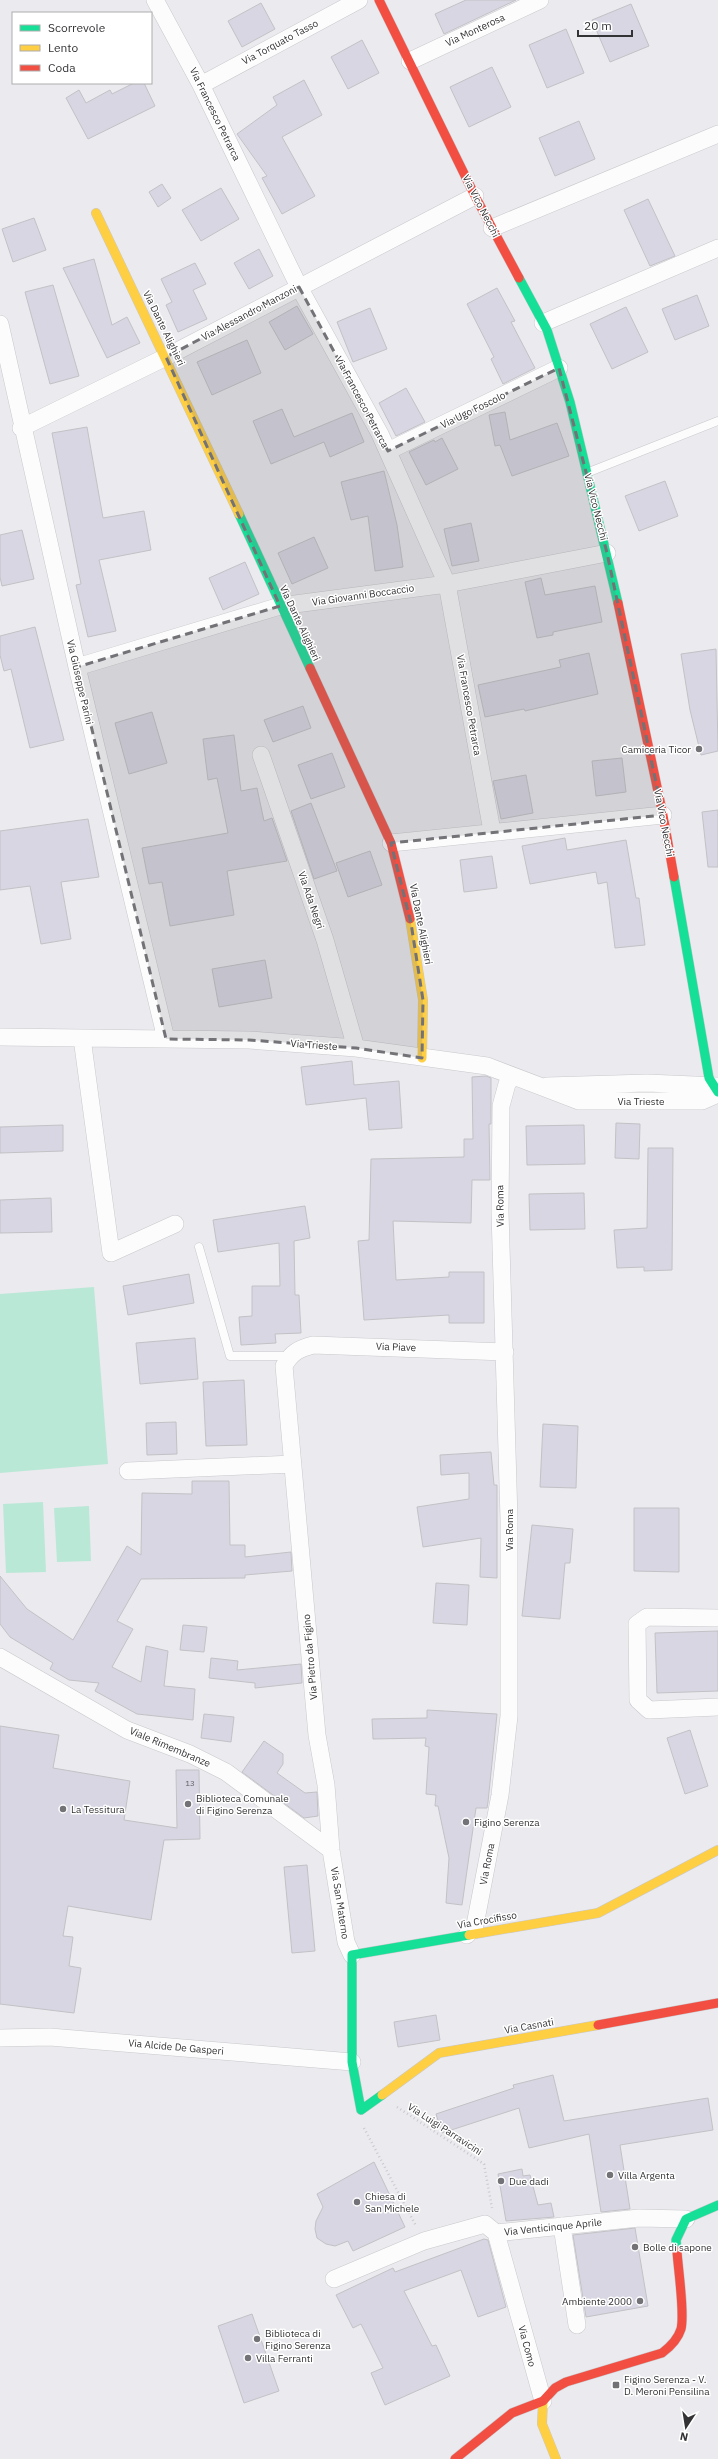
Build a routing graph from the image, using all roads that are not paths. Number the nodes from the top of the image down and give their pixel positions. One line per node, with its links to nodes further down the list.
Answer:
1 (155, 0): 6 (street, Via Francesco Petrarca)
2 (359, 0): 6 (street, Via Torquato Tasso)
3 (379, 0): 5 (street, Via Vico Necchi)
4 (540, 0): 5 (street, Via Monterosa)
5 (410, 61): 8 (street, Via Vico Necchi)
6 (201, 85): 12 (street, Via Francesco Petrarca)
7 (718, 134): 10 (street)
8 (475, 196): 10 (street, Via Vico Necchi); 12 (street, Via Alessandro Manzoni)
9 (96, 213): 15 (street, Via Dante Alighieri)
10 (492, 228): 13 (street, Via Vico Necchi)
11 (718, 248): 13 (street)
12 (299, 287): 15 (street, Via Alessandro Manzoni); 19 (street, Via Francesco Petrarca)
13 (543, 323): 16 (street, Via Vico Necchi)
14 (0, 324): 18 (street, Via Giuseppe Parini)
15 (166, 357): 18 (street, Via Alessandro Manzoni); 23 (street, Via Dante Alighieri)
16 (559, 368): 19 (street, Via Ugo Foscolo); 20 (street, Via Vico Necchi)
17 (718, 421): 20 (lane)
18 (21, 428): 24 (street, Via Giuseppe Parini)
19 (388, 451): 22 (street, Via Francesco Petrarca)
20 (588, 472): 21 (street, Via Vico Necchi)
21 (607, 552): 22 (street, Via Giovanni Boccaccio); 26 (street, Via Vico Necchi)
22 (446, 584): 23 (street, Via Giovanni Boccaccio); 27 (street, Via Francesco Petrarca)
23 (280, 606): 24 (street, Via Giovanni Boccaccio); 28 (street, Via Dante Alighieri)
24 (77, 667): 32 (street, Via Giuseppe Parini)
25 (261, 755): 34 (street, Via Ada Negri)
26 (663, 815): 27 (street); 36 (street, Via Vico Necchi)
27 (492, 831): 28 (street)
28 (391, 843): 35 (street, Via Dante Alighieri)
29 (0, 1037): 30 (street)
30 (39, 1038): 31 (street, Via Trieste); 33 (street)
31 (82, 1038): 32 (street, Via Trieste); 38 (street)
32 (166, 1039): 34 (street, Via Trieste)
33 (0, 1046)
34 (356, 1048): 35 (street, Via Trieste)
35 (422, 1058): 37 (street, Via Trieste)
36 (715, 1077): 37 (street, Via Trieste)
37 (526, 1081): 40 (street, Via Roma)
38 (175, 1224)
39 (199, 1247): 41 (lane, Via Piave)
40 (505, 1352): 41 (street, Via Piave); 49 (street, Via Roma)
41 (290, 1356): 42 (street)
42 (293, 1464): 43 (street); 47 (street, Via Pietro da Figino)
43 (128, 1471)
44 (718, 1618): 46 (street)
45 (0, 1657): 47 (street, Viale Rimembranze)
46 (718, 1707)
47 (331, 1850): 50 (street, Via San Materno)
48 (718, 1850): 49 (street, Via Crocifisso)
49 (467, 1935): 50 (street, Via Crocifisso)
50 (352, 1955): 53 (street)
51 (718, 2003): 53 (street, Via Casnati)
52 (0, 2038): 53 (street, Via Alcide De Gasperi)
53 (352, 2062)
54 (718, 2205): 55 (street)
55 (686, 2219): 56 (street, Via Venticinque Aprile); 60 (street)
56 (562, 2226): 57 (street, Via Venticinque Aprile); 59 (street)
57 (496, 2232): 58 (street, Via Venticinque Aprile); 60 (street, Via Como)
58 (334, 2278)
59 (577, 2325)
60 (543, 2401): 61 (street); 62 (street, Via Como)
61 (455, 2459)
62 (556, 2459)

